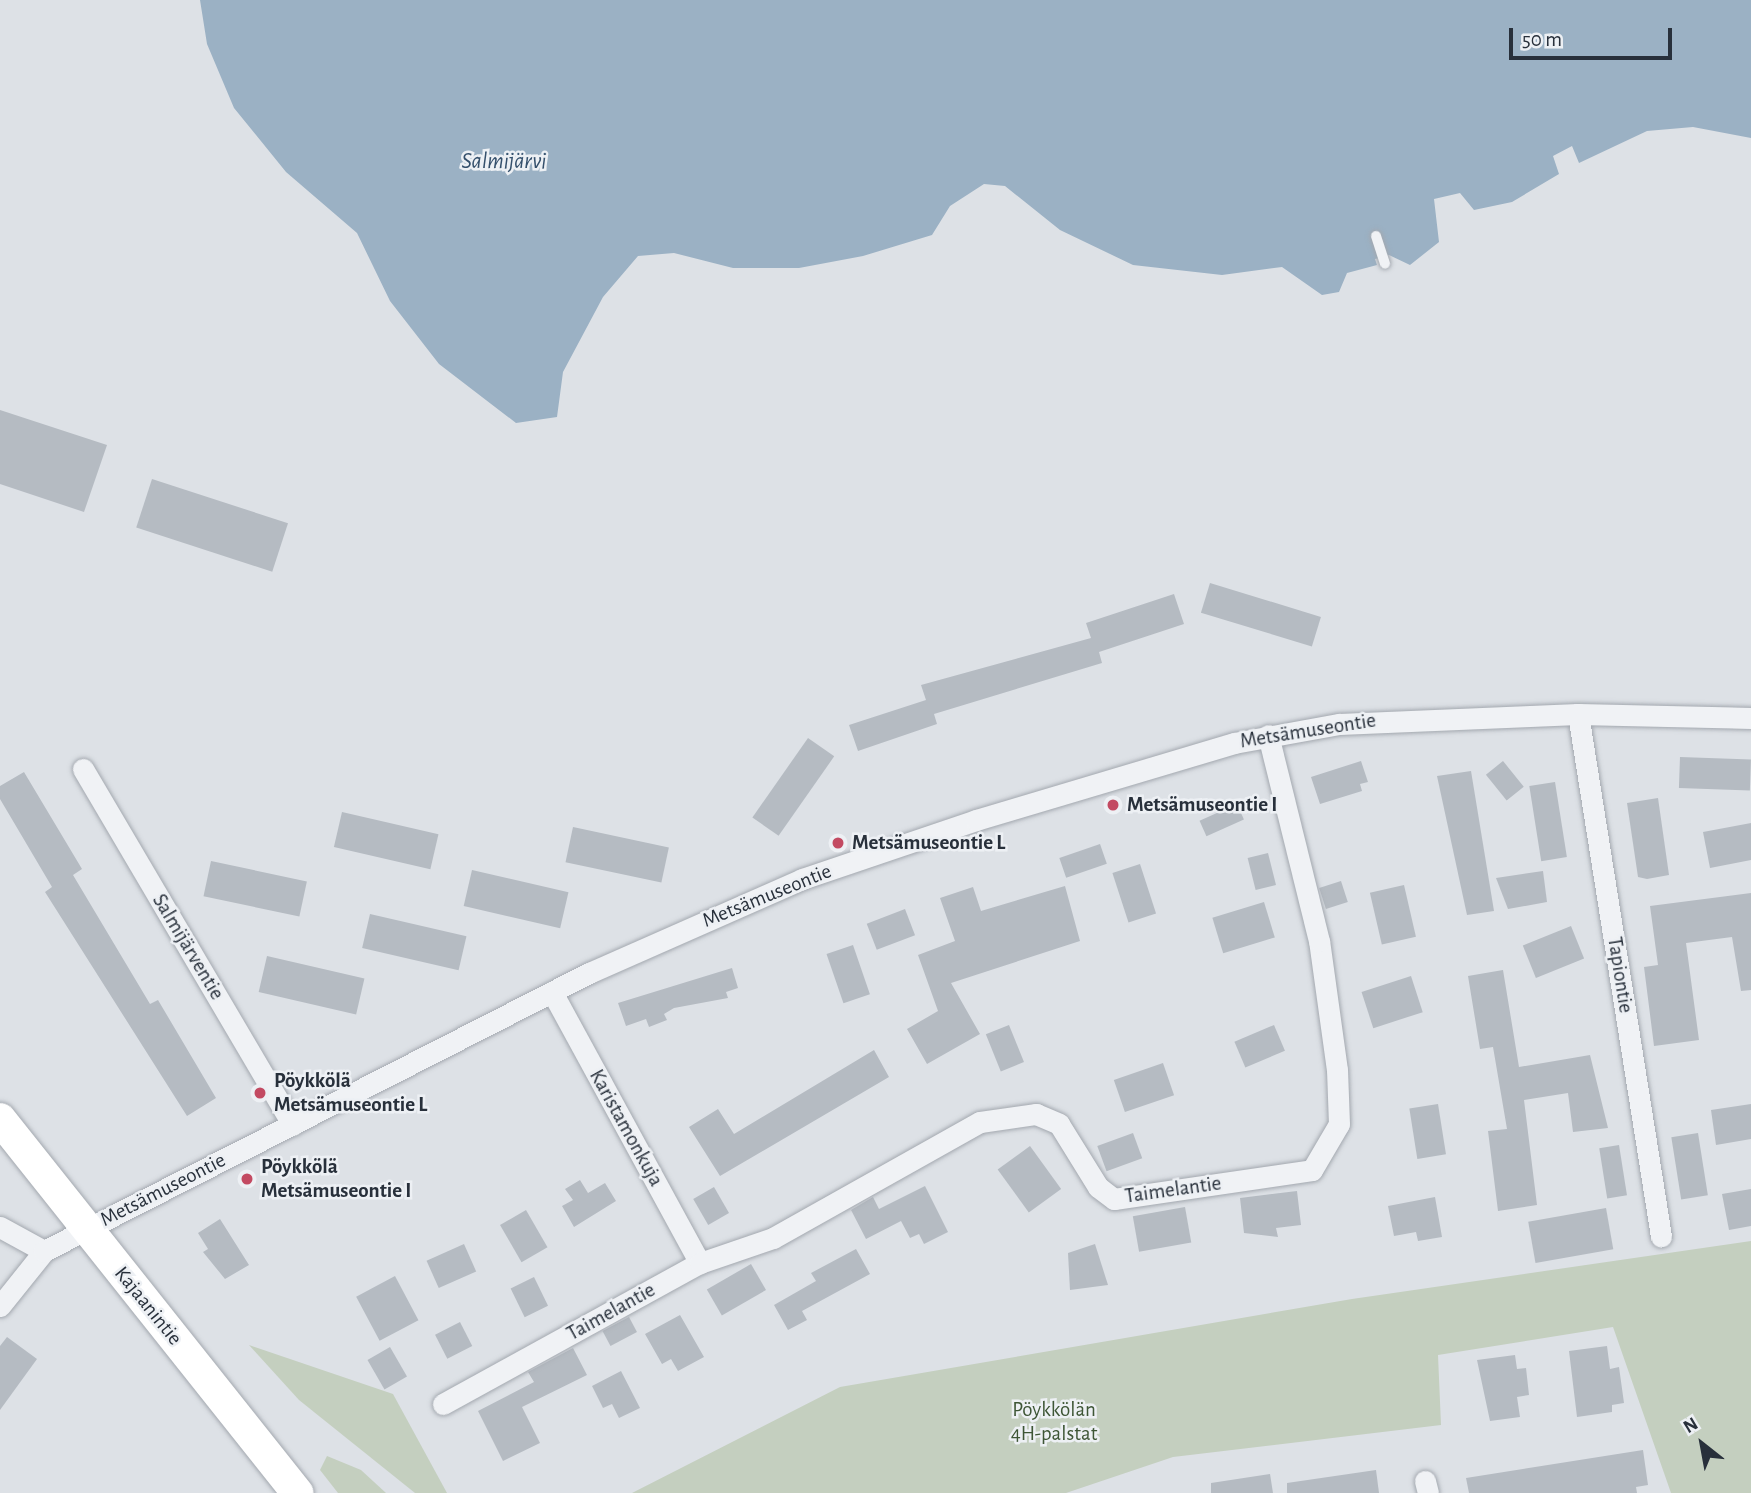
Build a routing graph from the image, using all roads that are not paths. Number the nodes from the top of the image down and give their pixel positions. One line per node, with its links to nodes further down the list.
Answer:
1 (1377, 236): 2 (lane)
2 (1385, 264)
3 (1578, 715): 4 (street, Metsämuseontie); 5 (street, Metsämuseontie); 12 (street, Tapiontie)
4 (1751, 718)
5 (1268, 735): 7 (street, Metsämuseontie); 14 (street, Taimelantie)
6 (83, 769): 9 (street, Salmijärventie)
7 (552, 992): 9 (street, Metsämuseontie); 14 (street, Karistamonkuja)
8 (0, 1119): 11 (main road, Kajaanintie)
9 (293, 1125): 11 (street, Metsämuseontie)
10 (0, 1227): 13 (street)
11 (85, 1230): 13 (street, Metsämuseontie); 17 (main road, Kajaanintie)
12 (1661, 1236)
13 (44, 1251): 15 (street)
14 (700, 1263): 16 (street, Taimelantie)
15 (0, 1306)
16 (443, 1404)
17 (297, 1493)

